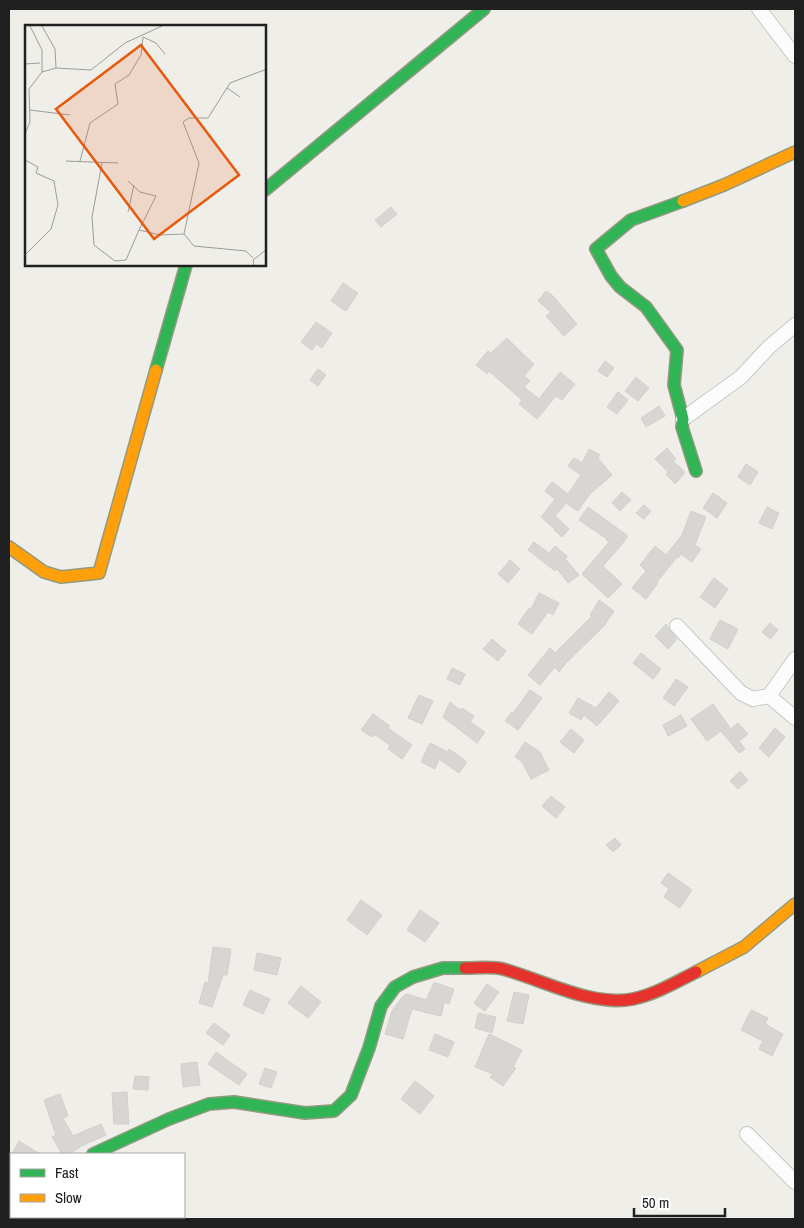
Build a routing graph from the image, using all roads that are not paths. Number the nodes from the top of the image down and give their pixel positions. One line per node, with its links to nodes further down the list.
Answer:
1 (484, 9): 5 (street)
2 (758, 9): 3 (street)
3 (795, 56)
4 (795, 152): 8 (street)
5 (266, 189)
6 (186, 266): 10 (street)
7 (795, 325): 8 (street)
8 (683, 419): 9 (street)
9 (696, 471)
10 (9, 547)
11 (677, 626): 13 (street)
12 (795, 659): 13 (street)
13 (769, 696): 14 (street)
14 (795, 718)
15 (795, 904): 17 (street)
16 (747, 1134): 18 (street)
17 (95, 1153)
18 (795, 1182)

